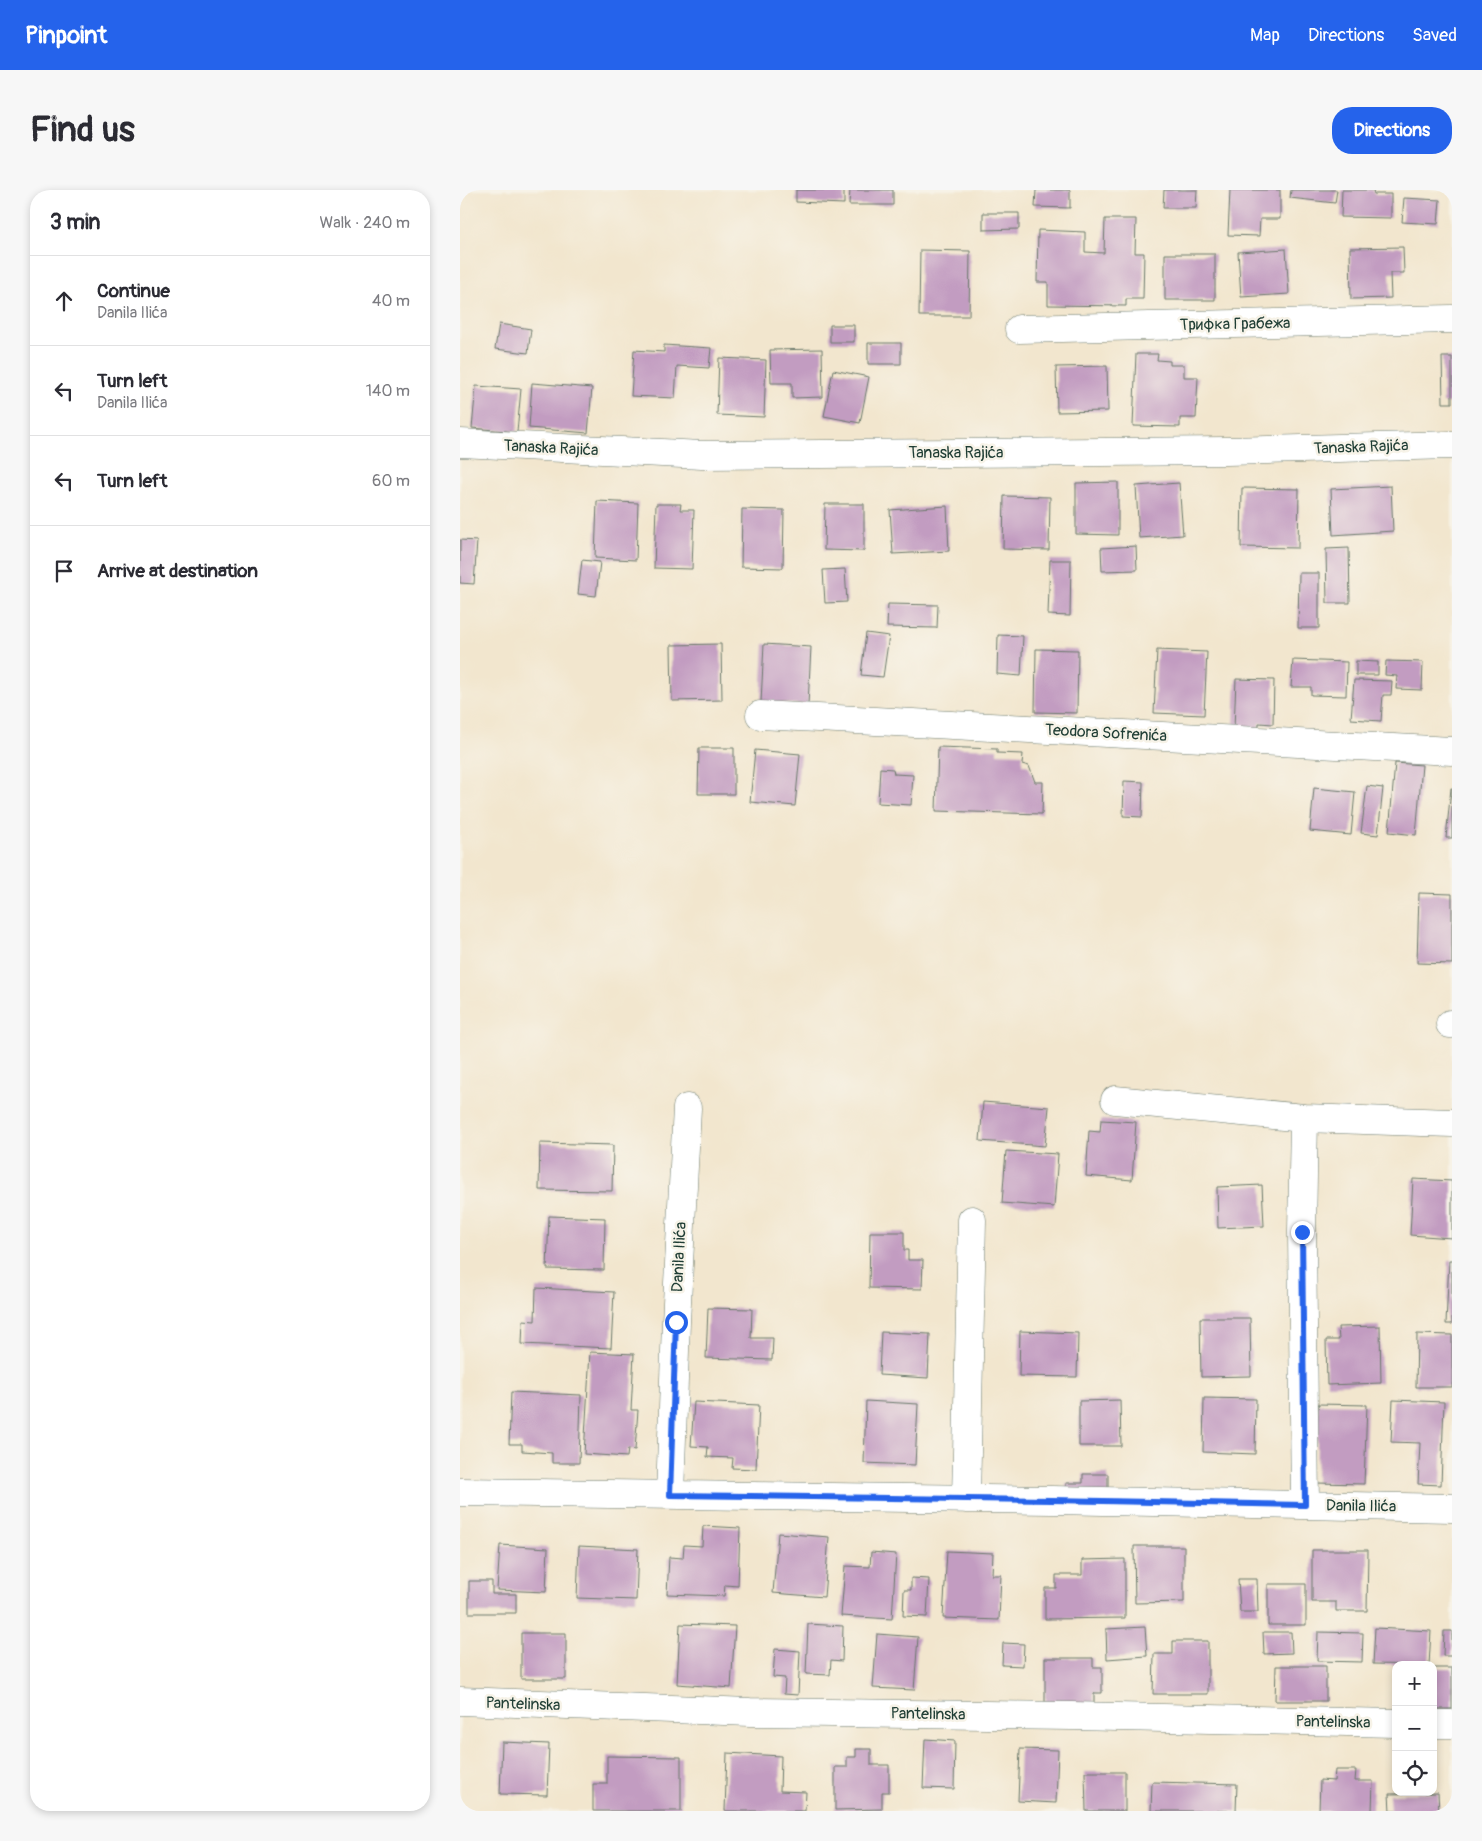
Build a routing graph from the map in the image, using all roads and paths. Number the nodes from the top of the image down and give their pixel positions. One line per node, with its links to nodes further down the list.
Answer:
1 (1452, 319): 2 (street, Трифка Грабежа)
2 (1019, 329)
3 (460, 443): 4 (street, Tanaska Rajića)
4 (1452, 445)
5 (760, 715): 6 (street, Teodora Sofrenića)
6 (1452, 750)
7 (1115, 1100): 9 (street)
8 (686, 1108): 13 (street, Danila Ilića)
9 (1304, 1118): 10 (street); 15 (street)
10 (1452, 1123)
11 (972, 1220): 14 (street)
12 (460, 1492): 13 (street, Danila Ilića)
13 (670, 1495): 14 (street, Danila Ilića)
14 (966, 1499): 15 (street, Danila Ilića)
15 (1305, 1505): 16 (street, Danila Ilića)
16 (1452, 1508)
17 (460, 1702): 18 (street, Pantelinska)
18 (1392, 1723)
19 (1437, 1724): 20 (street)
20 (1452, 1724)

